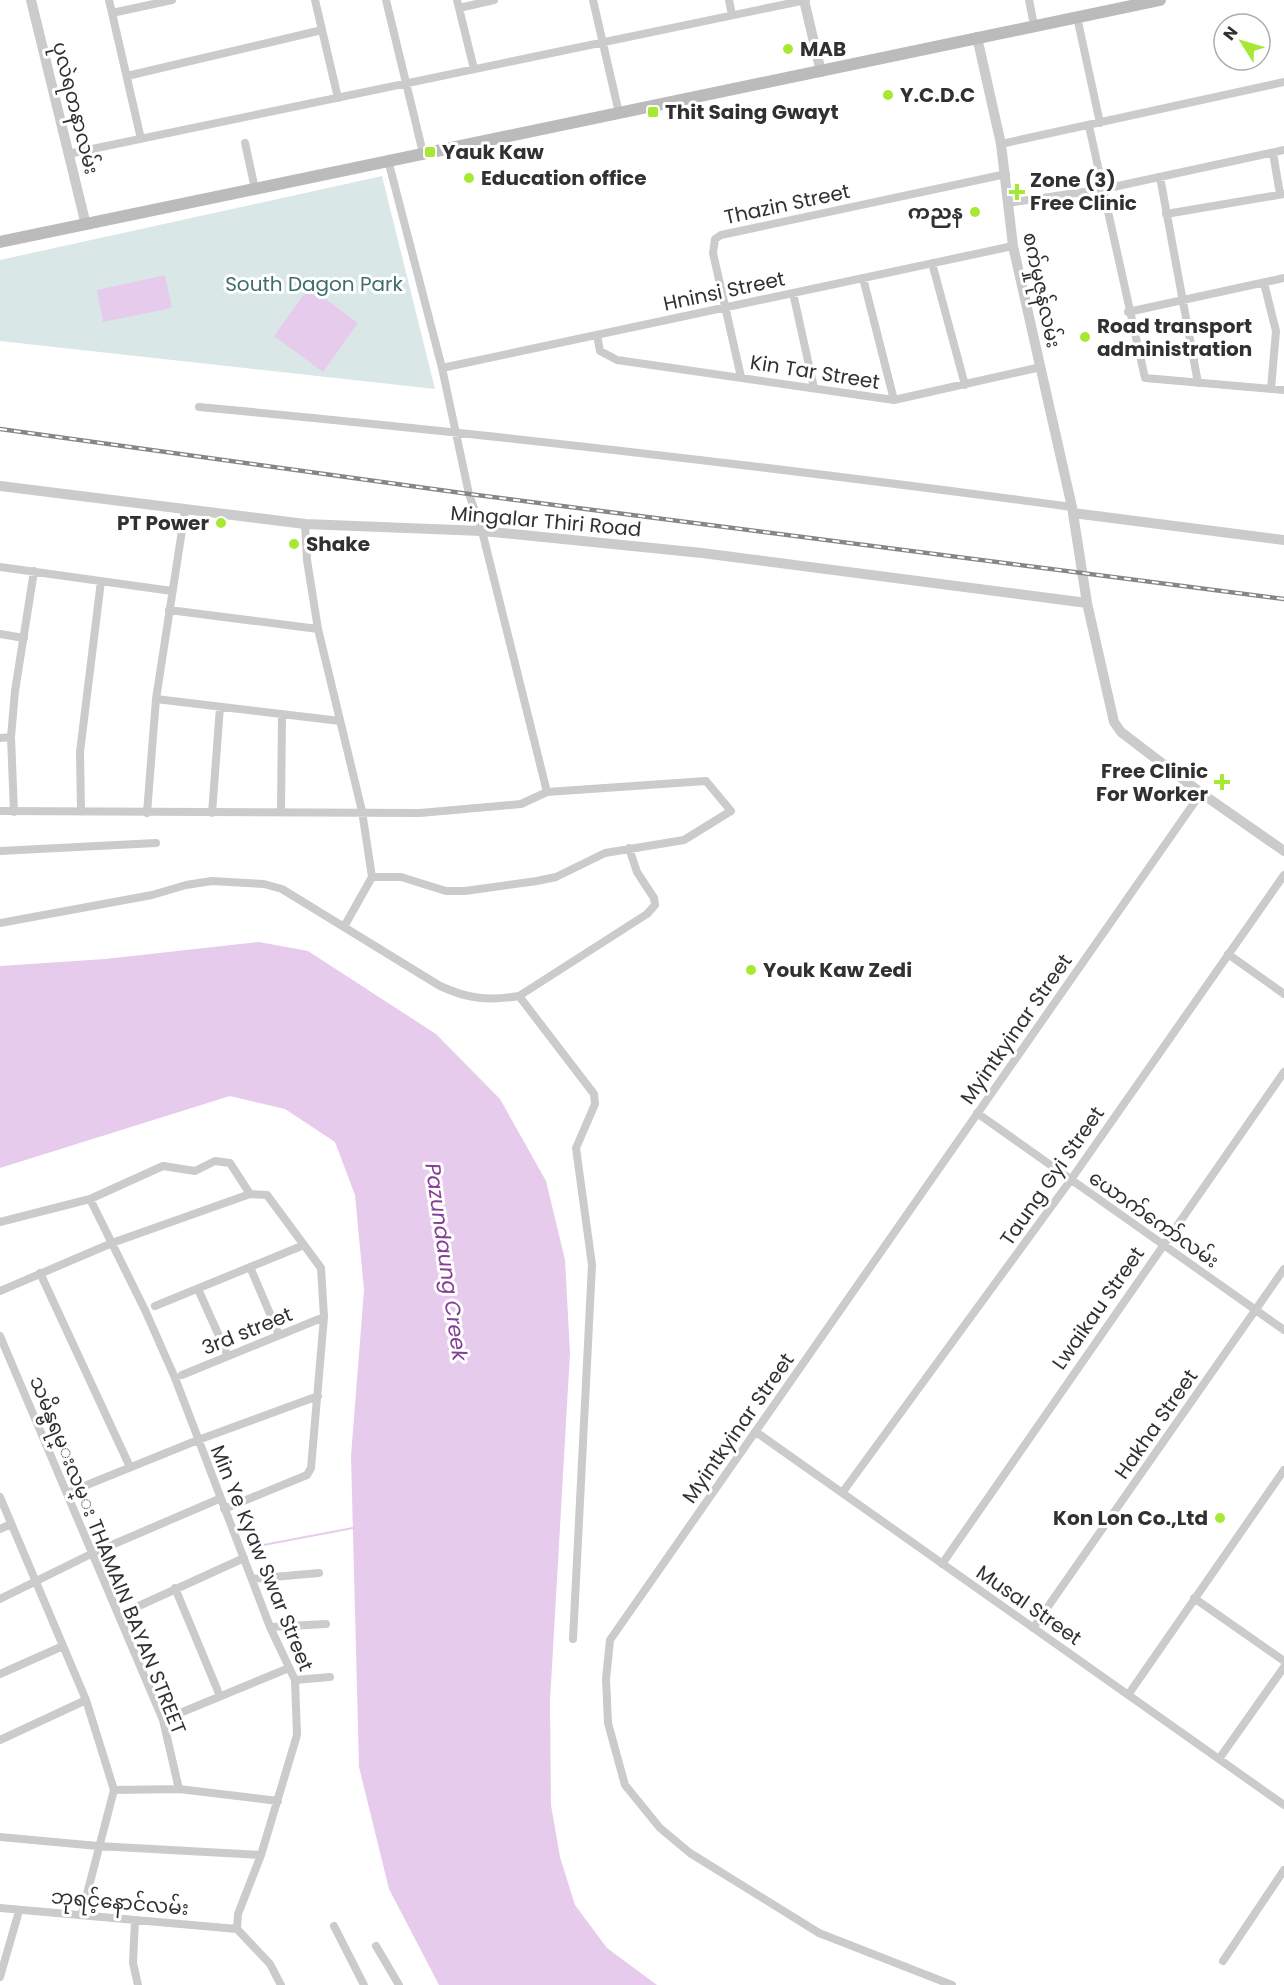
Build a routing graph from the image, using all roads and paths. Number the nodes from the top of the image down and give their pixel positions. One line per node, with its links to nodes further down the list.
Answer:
1 (31, 0): 35 (street, ပုလဲရတနာလမ်း)
2 (109, 0): 13 (street)
3 (172, 0): 13 (street)
4 (315, 0): 17 (street)
5 (386, 0): 24 (street)
6 (494, 0): 12 (street)
7 (593, 0): 19 (street)
8 (729, 0): 14 (street)
9 (805, 0): 14 (street); 21 (street)
10 (1029, 0): 16 (street)
11 (1160, 0): 15 (main road)
12 (458, 4): 20 (street)
13 (112, 13): 22 (street)
14 (732, 15): 19 (street)
15 (1077, 17): 16 (main road); 27 (street)
16 (1034, 25): 18 (main road)
17 (322, 30): 22 (street); 25 (street)
18 (976, 38): 21 (main road); 31 (street, စက်မှုဇုန်လမ်း)
19 (603, 43): 20 (street); 26 (street)
20 (474, 69): 24 (street)
21 (821, 72): 26 (main road)
22 (127, 76): 29 (street)
23 (1284, 82): 27 (street)
24 (407, 83): 25 (street); 33 (street)
25 (338, 98): 29 (street)
26 (619, 113): 33 (main road)
27 (1100, 123): 28 (street)
28 (1089, 126): 31 (street); 40 (street)
29 (141, 139): 35 (street)
30 (244, 143): 39 (street)
31 (1000, 144): 37 (street, စက်မှုဇုန်လမ်း)
32 (1284, 150): 34 (street)
33 (423, 153): 36 (main road)
34 (1273, 153): 38 (street); 41 (street)
35 (68, 154): 44 (street, ပုလဲရတနာလမ်း)
36 (388, 160): 39 (main road); 57 (street)
37 (1006, 174): 42 (street, စက်မှုဇုန်လမ်း); 53 (street, Thazin Street)
38 (1160, 177): 40 (street); 43 (street)
39 (255, 189): 44 (main road)
40 (1104, 189): 42 (street); 54 (street)
41 (1282, 194): 43 (street)
42 (1007, 203): 46 (street, စက်မှုဇုန်လမ်း)
43 (1166, 214): 52 (street)
44 (86, 225): 45 (main road)
45 (0, 242)
46 (1013, 246): 47 (street, Hninsi Street); 56 (street, စက်မှုဇုန်လမ်း)
47 (932, 263): 48 (street, Hninsi Street); 60 (street)
48 (863, 278): 51 (street, Hninsi Street); 64 (street)
49 (1284, 278): 50 (street)
50 (1264, 283): 52 (street); 62 (street)
51 (793, 293): 53 (street, Hninsi Street); 61 (street)
52 (1183, 300): 54 (street); 59 (street)
53 (725, 307): 55 (street, Hninsi Street); 58 (street, Thazin Street)
54 (1128, 312): 59 (street)
55 (597, 335): 57 (street, Hninsi Street); 58 (street, Kin Tar Street)
56 (1041, 367): 60 (street, Kin Tar Street); 68 (street, စက်မှုဇုန်လမ်း)
57 (442, 368): 66 (street)
58 (741, 377): 61 (street, Kin Tar Street)
59 (1198, 382): 62 (street)
60 (965, 385): 64 (street, Kin Tar Street)
61 (814, 388): 64 (street, Kin Tar Street)
62 (1271, 389): 63 (street)
63 (1284, 390)
64 (894, 400)
65 (199, 407): 66 (street)
66 (457, 431): 68 (street); 71 (street)
67 (0, 486): 69 (street, Mingalar Thiri Road)
68 (1073, 510): 72 (street); 77 (street, စက်မှုဇုန်လမ်း)
69 (185, 511): 70 (street, Mingalar Thiri Road); 76 (street)
70 (305, 524): 71 (street, Mingalar Thiri Road); 79 (street)
71 (482, 531): 77 (street, Mingalar Thiri Road); 88 (street)
72 (1284, 540)
73 (0, 567): 74 (street)
74 (34, 571): 75 (street); 81 (street)
75 (101, 581): 76 (street); 93 (street)
76 (172, 591): 78 (street)
77 (1087, 603): 89 (street, စက်မှုဇုန်လမ်း)
78 (169, 610): 79 (street); 82 (street)
79 (318, 630): 85 (street)
80 (0, 634): 81 (street)
81 (24, 638): 86 (street)
82 (156, 699): 83 (street); 95 (street)
83 (220, 707): 84 (street); 96 (street)
84 (282, 714): 85 (street); 94 (street)
85 (340, 721): 91 (street)
86 (11, 737): 87 (street); 92 (street)
87 (0, 738)
88 (547, 792): 91 (street); 98 (street)
89 (1201, 794): 100 (street, စက်မှုဇုန်လမ်း); 109 (street, Myintkyinar Street)
90 (0, 811): 92 (street)
91 (362, 811): 94 (street); 102 (street)
92 (14, 812): 93 (street)
93 (81, 812): 95 (street)
94 (281, 812): 96 (street)
95 (147, 813): 96 (street)
96 (212, 813)
97 (156, 843): 99 (street)
98 (629, 848): 102 (street); 107 (street)
99 (0, 851)
100 (1284, 851)
101 (1284, 875): 105 (street, Taung Gyi Street)
102 (372, 877): 104 (street)
103 (0, 923): 104 (street)
104 (345, 925): 107 (street)
105 (1228, 954): 106 (street); 110 (street, Taung Gyi Street)
106 (1284, 994)
107 (519, 996): 155 (street)
108 (1284, 1072): 115 (street, Lwaikau Street)
109 (977, 1113): 110 (street, ယောက်ကော်လမ်း); 131 (street, Myintkyinar Street)
110 (1070, 1181): 115 (street, ယောက်ကော်လမ်း); 136 (street, Taung Gyi Street)
111 (250, 1194): 112 (street); 114 (street); 116 (street)
112 (90, 1199): 113 (street); 114 (street, Min Ye Kyaw Swar Street)
113 (0, 1222)
114 (112, 1243): 119 (street); 132 (street, Min Ye Kyaw Swar Street)
115 (1162, 1244): 123 (street, ယောက်ကော်လမ်း); 144 (street, Lwaikau Street)
116 (304, 1245): 117 (street); 124 (street)
117 (250, 1268): 120 (street); 126 (street)
118 (1284, 1269): 123 (street, Hakha Street)
119 (40, 1273): 121 (street); 133 (street)
120 (198, 1289): 122 (street); 128 (street)
121 (0, 1291)
122 (155, 1306)
123 (1255, 1310): 125 (street, ယောက်ကော်လမ်း); 154 (street, Hakha Street)
124 (324, 1317): 126 (street, 3rd street); 130 (street)
125 (1284, 1330)
126 (279, 1335): 128 (street, 3rd street)
127 (0, 1336): 135 (street, သမိန္ဗရမ္းလမ္း THAMAIN BAYAN STREET)
128 (228, 1356): 129 (street, 3rd street)
129 (182, 1375)
130 (318, 1396): 132 (street); 139 (street)
131 (756, 1432): 136 (street, Musal Street); 190 (street, Myintkyinar Street)
132 (198, 1440): 133 (street); 138 (street, Min Ye Kyaw Swar Street)
133 (130, 1467): 135 (street)
134 (1284, 1470): 149 (street)
135 (67, 1492): 142 (street, သမိန္ဗရမ္းလမ္း THAMAIN BAYAN STREET)
136 (842, 1493): 144 (street, Musal Street)
137 (0, 1497): 140 (street)
138 (219, 1499): 139 (street, Min Ye Kyaw Swar Street); 142 (street)
139 (224, 1509): 143 (street, Min Ye Kyaw Swar Street)
140 (11, 1524): 141 (street); 147 (street)
141 (0, 1529)
142 (93, 1553): 147 (street); 151 (street, သမိန္ဗရမ္းလမ္း THAMAIN BAYAN STREET)
143 (243, 1558): 146 (street, Min Ye Kyaw Swar Street); 148 (street)
144 (942, 1564): 154 (street, Musal Street)
145 (319, 1573): 146 (street)
146 (252, 1579): 153 (street, Min Ye Kyaw Swar Street)
147 (37, 1582): 150 (street); 156 (street)
148 (175, 1588): 151 (street); 164 (street)
149 (1194, 1598): 157 (street); 163 (street)
150 (0, 1599)
151 (118, 1615): 166 (street, သမိန္ဗရမ္းလမ္း THAMAIN BAYAN STREET)
152 (326, 1624): 153 (street)
153 (270, 1627): 159 (street, Min Ye Kyaw Swar Street)
154 (1033, 1628): 163 (street, Musal Street)
155 (573, 1639)
156 (63, 1646): 160 (street); 165 (street)
157 (1284, 1661)
158 (1284, 1667): 168 (street)
159 (289, 1668): 162 (street, Min Ye Kyaw Swar Street); 164 (street)
160 (0, 1674)
161 (330, 1677): 162 (street)
162 (295, 1680): 171 (street, Min Ye Kyaw Swar Street)
163 (1128, 1695): 168 (street, Musal Street)
164 (219, 1696): 166 (street)
165 (86, 1701): 167 (street); 170 (street)
166 (163, 1720): 169 (street, သမိန္ဗရမ္းလမ္း THAMAIN BAYAN STREET)
167 (0, 1740)
168 (1219, 1759): 172 (street, Musal Street)
169 (180, 1789): 170 (street); 171 (street)
170 (114, 1790): 174 (street)
171 (278, 1801): 175 (street, Min Ye Kyaw Swar Street)
172 (1284, 1805)
173 (0, 1837): 174 (street)
174 (98, 1846): 175 (street); 179 (street)
175 (261, 1855): 182 (street, Min Ye Kyaw Swar Street)
176 (1284, 1870): 184 (street)
177 (0, 1908): 178 (street, ဘုရင့်နောင်လမ်း)
178 (19, 1911): 179 (street, ဘုရင့်နောင်လမ်း); 185 (street)
179 (82, 1914): 180 (street, ဘုရင့်နောင်လမ်း)
180 (135, 1920): 182 (street, ဘုရင့်နောင်လမ်း); 186 (street)
181 (334, 1926): 188 (street)
182 (237, 1929): 187 (street)
183 (376, 1946): 189 (street)
184 (1222, 1961)
185 (0, 1977)
186 (138, 1985)
187 (281, 1985)
188 (364, 1985)
189 (399, 1985)
190 (952, 1985)

